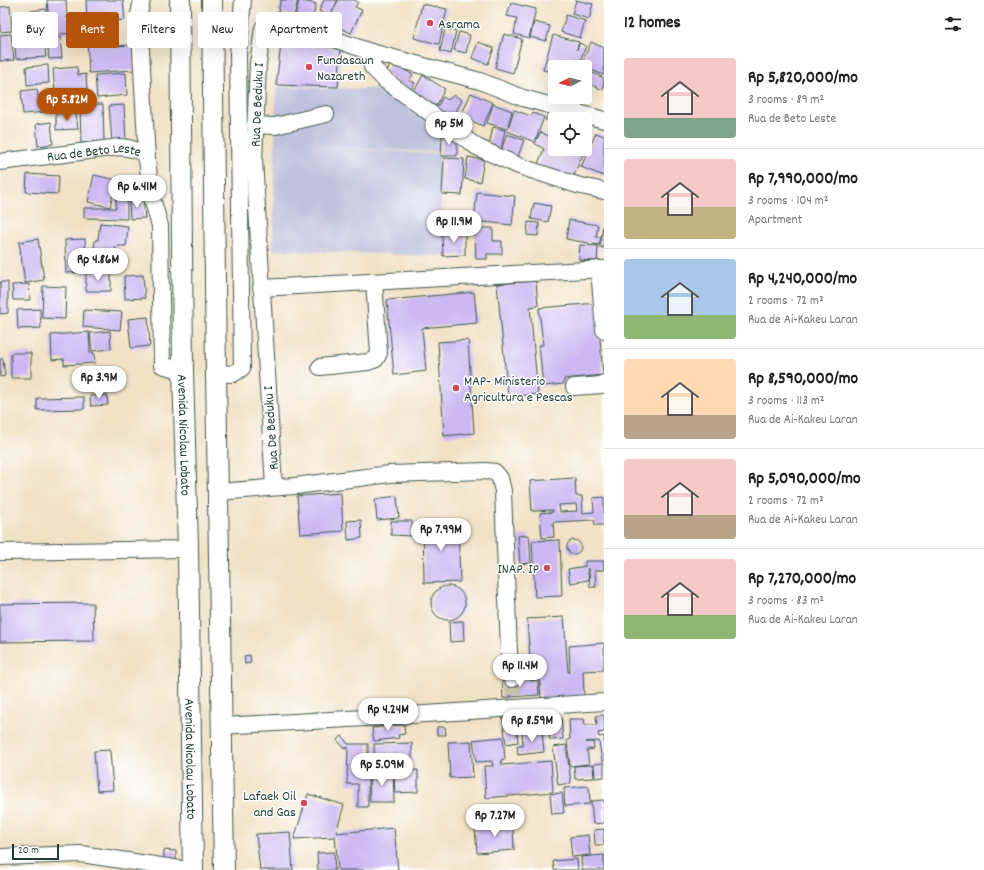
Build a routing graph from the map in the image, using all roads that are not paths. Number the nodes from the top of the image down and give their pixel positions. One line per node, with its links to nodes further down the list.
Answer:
1 (142, 0): 13 (street)
2 (180, 0): 21 (main road, Avenida Nicolau Lobato)
3 (212, 0): 22 (main road)
4 (243, 0): 9 (street)
5 (256, 35): 9 (street)
6 (342, 42): 8 (street)
7 (260, 48): 12 (street, Rua De Beduku I)
8 (371, 52): 11 (street); 15 (street)
9 (238, 54): 22 (street)
10 (326, 114): 12 (street)
11 (604, 120)
12 (256, 125): 18 (street, Rua De Beduku I)
13 (147, 159): 14 (street, Rua de Beto Leste); 21 (street, Rua de Beto Leste)
14 (0, 162)
15 (604, 191)
16 (601, 269): 17 (street); 19 (street)
17 (374, 282): 18 (street); 20 (street)
18 (261, 288): 25 (street, Rua De Beduku I)
19 (604, 330)
20 (320, 367)
21 (183, 371): 27 (main road, Avenida Nicolau Lobato)
22 (216, 374): 26 (main road)
23 (604, 383): 24 (street)
24 (574, 387)
25 (274, 487): 26 (street); 30 (street)
26 (218, 492): 28 (main road)
27 (188, 549): 28 (main road); 29 (street); 35 (main road, Avenida Nicolau Lobato)
28 (218, 549): 32 (main road)
29 (0, 552)
30 (512, 679)
31 (604, 702): 32 (street)
32 (221, 726): 36 (main road)
33 (0, 857): 34 (street)
34 (187, 870)
35 (193, 870)
36 (224, 870)

